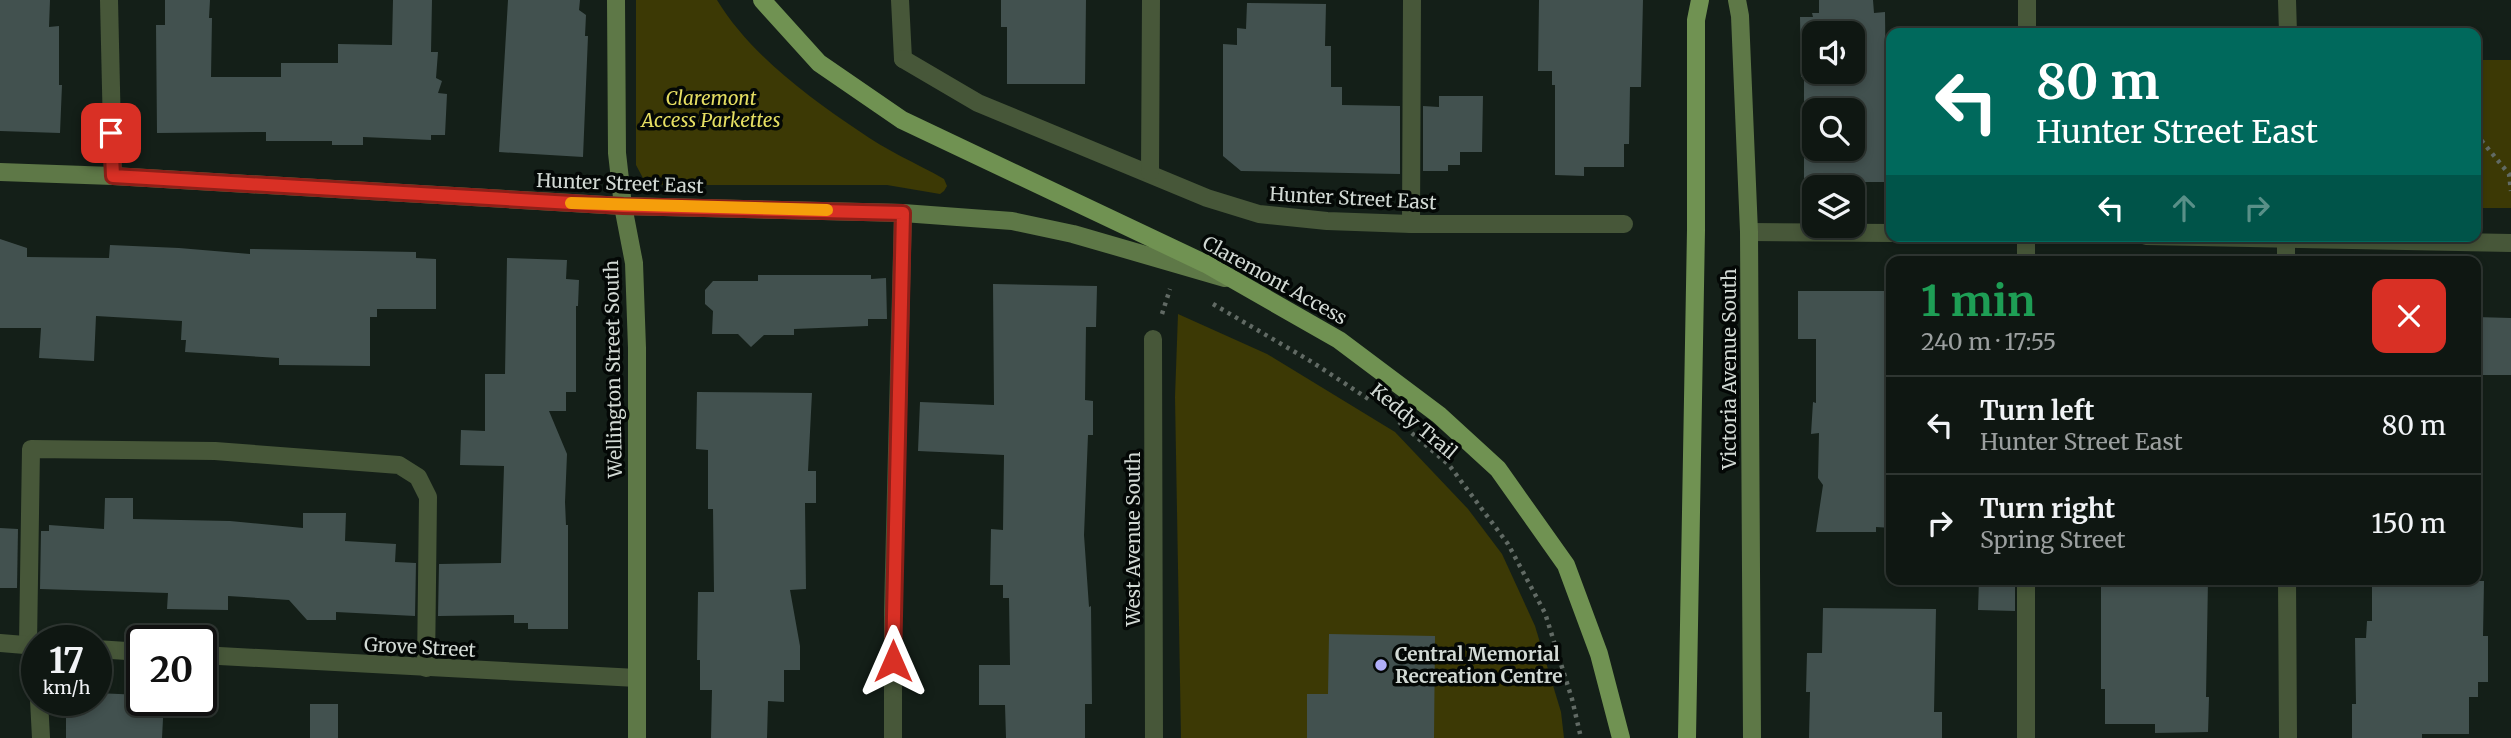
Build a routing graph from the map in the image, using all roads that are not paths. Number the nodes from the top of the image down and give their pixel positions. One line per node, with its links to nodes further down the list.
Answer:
1 (109, 0): 15 (street)
2 (616, 0): 16 (street, Wellington Street South)
3 (762, 0): 24 (main road, Claremont Access)
4 (900, 0): 14 (street, Hunter Street East)
5 (1151, 0): 14 (street)
6 (1412, 0): 18 (street)
7 (1700, 0): 40 (main road)
8 (1737, 0): 20 (street, Victoria Avenue South)
9 (2026, 0): 11 (street)
10 (2287, 0): 12 (street)
11 (2026, 28)
12 (2288, 28)
13 (0, 172): 15 (street, Hunter Street East)
14 (1150, 172): 18 (street, Hunter Street East)
15 (113, 176): 16 (street, Hunter Street East)
16 (623, 206): 17 (street, Hunter Street East); 33 (street, Wellington Street South)
17 (903, 213): 24 (street, Hunter Street East); 37 (street)
18 (1411, 224): 19 (street, Hunter Street East)
19 (1624, 224)
20 (1749, 232): 21 (street); 41 (street, Victoria Avenue South)
21 (1886, 233)
22 (2474, 242): 23 (street)
23 (2511, 243)
24 (1232, 280): 39 (main road, Claremont Access)
25 (1153, 339): 38 (street, West Avenue South)
26 (2026, 585): 42 (street)
27 (2287, 585): 43 (street)
28 (34, 625): 32 (street)
29 (0, 643): 30 (street)
30 (21, 645)
31 (217, 656): 32 (street, Grove Street)
32 (426, 668): 33 (street, Grove Street)
33 (637, 678): 36 (street, Wellington Street South)
34 (40, 716): 35 (street)
35 (41, 738)
36 (637, 738)
37 (893, 738)
38 (1154, 738)
39 (1621, 738)
40 (1687, 738)
41 (1752, 738)
42 (2026, 738)
43 (2288, 738)

